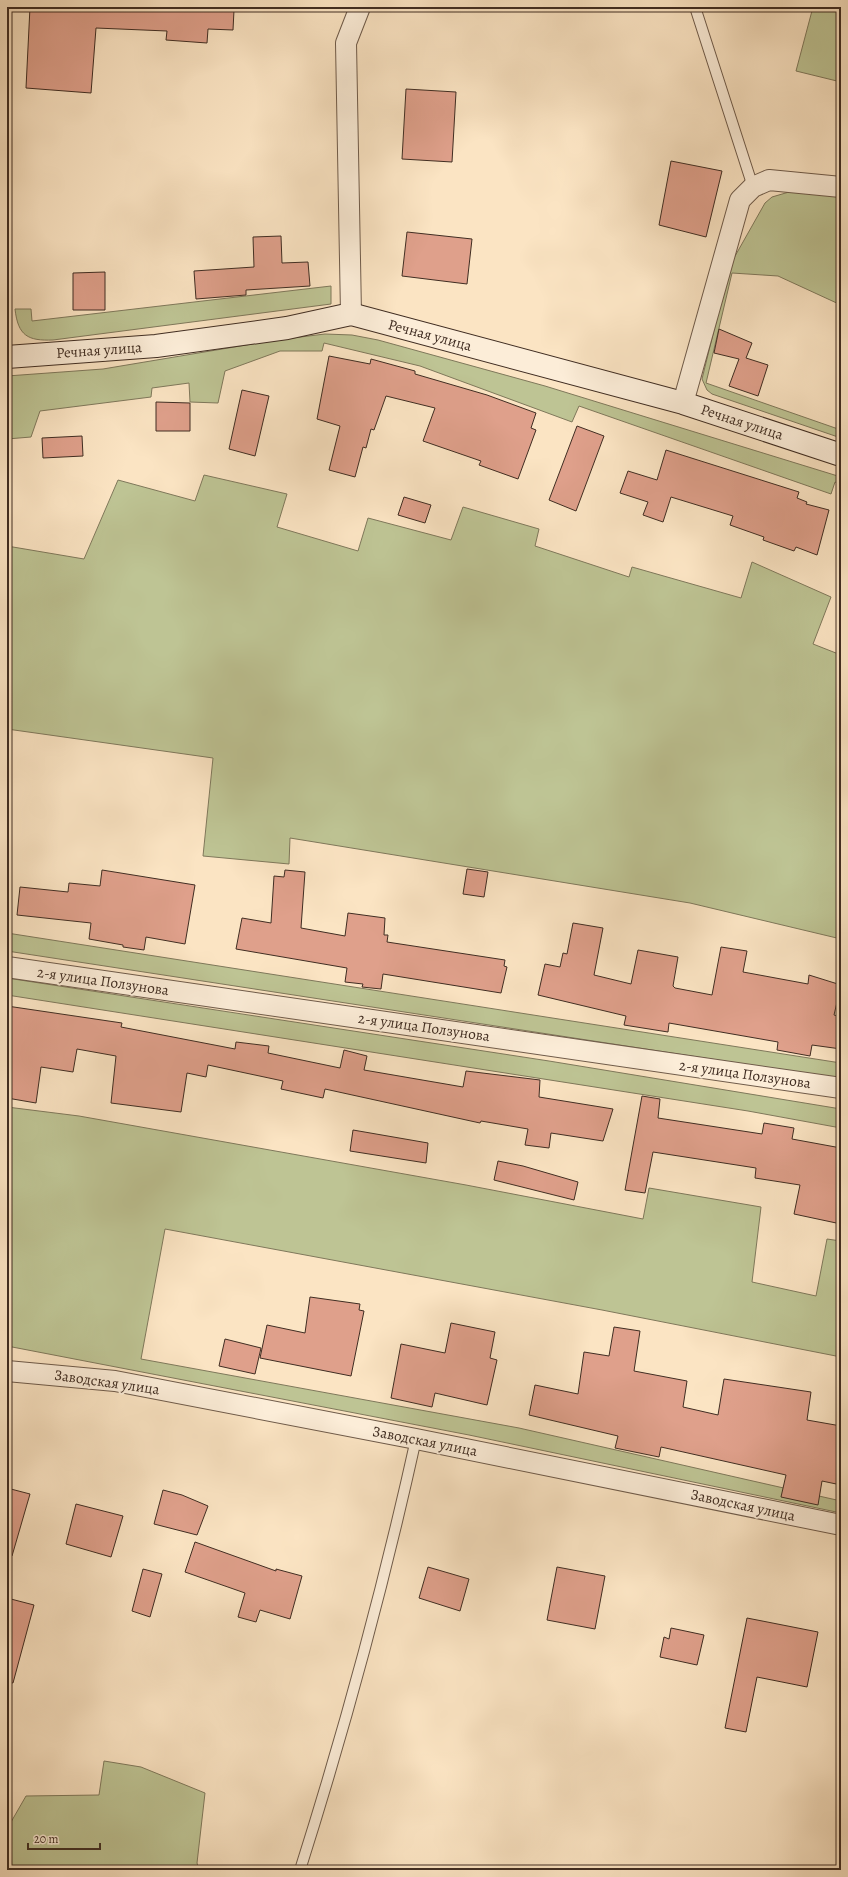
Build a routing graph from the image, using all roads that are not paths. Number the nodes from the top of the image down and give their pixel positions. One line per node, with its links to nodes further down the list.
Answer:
1 (360, 7): 5 (street)
2 (695, 7): 3 (lane)
3 (753, 187): 4 (street); 7 (street)
4 (841, 187)
5 (352, 314): 6 (street, Речная улица); 7 (street, Речная улица)
6 (7, 357)
7 (683, 403): 8 (street, Речная улица)
8 (841, 455)
9 (7, 967): 10 (street, 2-я улица Ползунова)
10 (841, 1088)
11 (7, 1371): 12 (street, Заводская улица)
12 (416, 1439): 13 (street, Заводская улица); 14 (lane)
13 (841, 1525)
14 (300, 1870)

